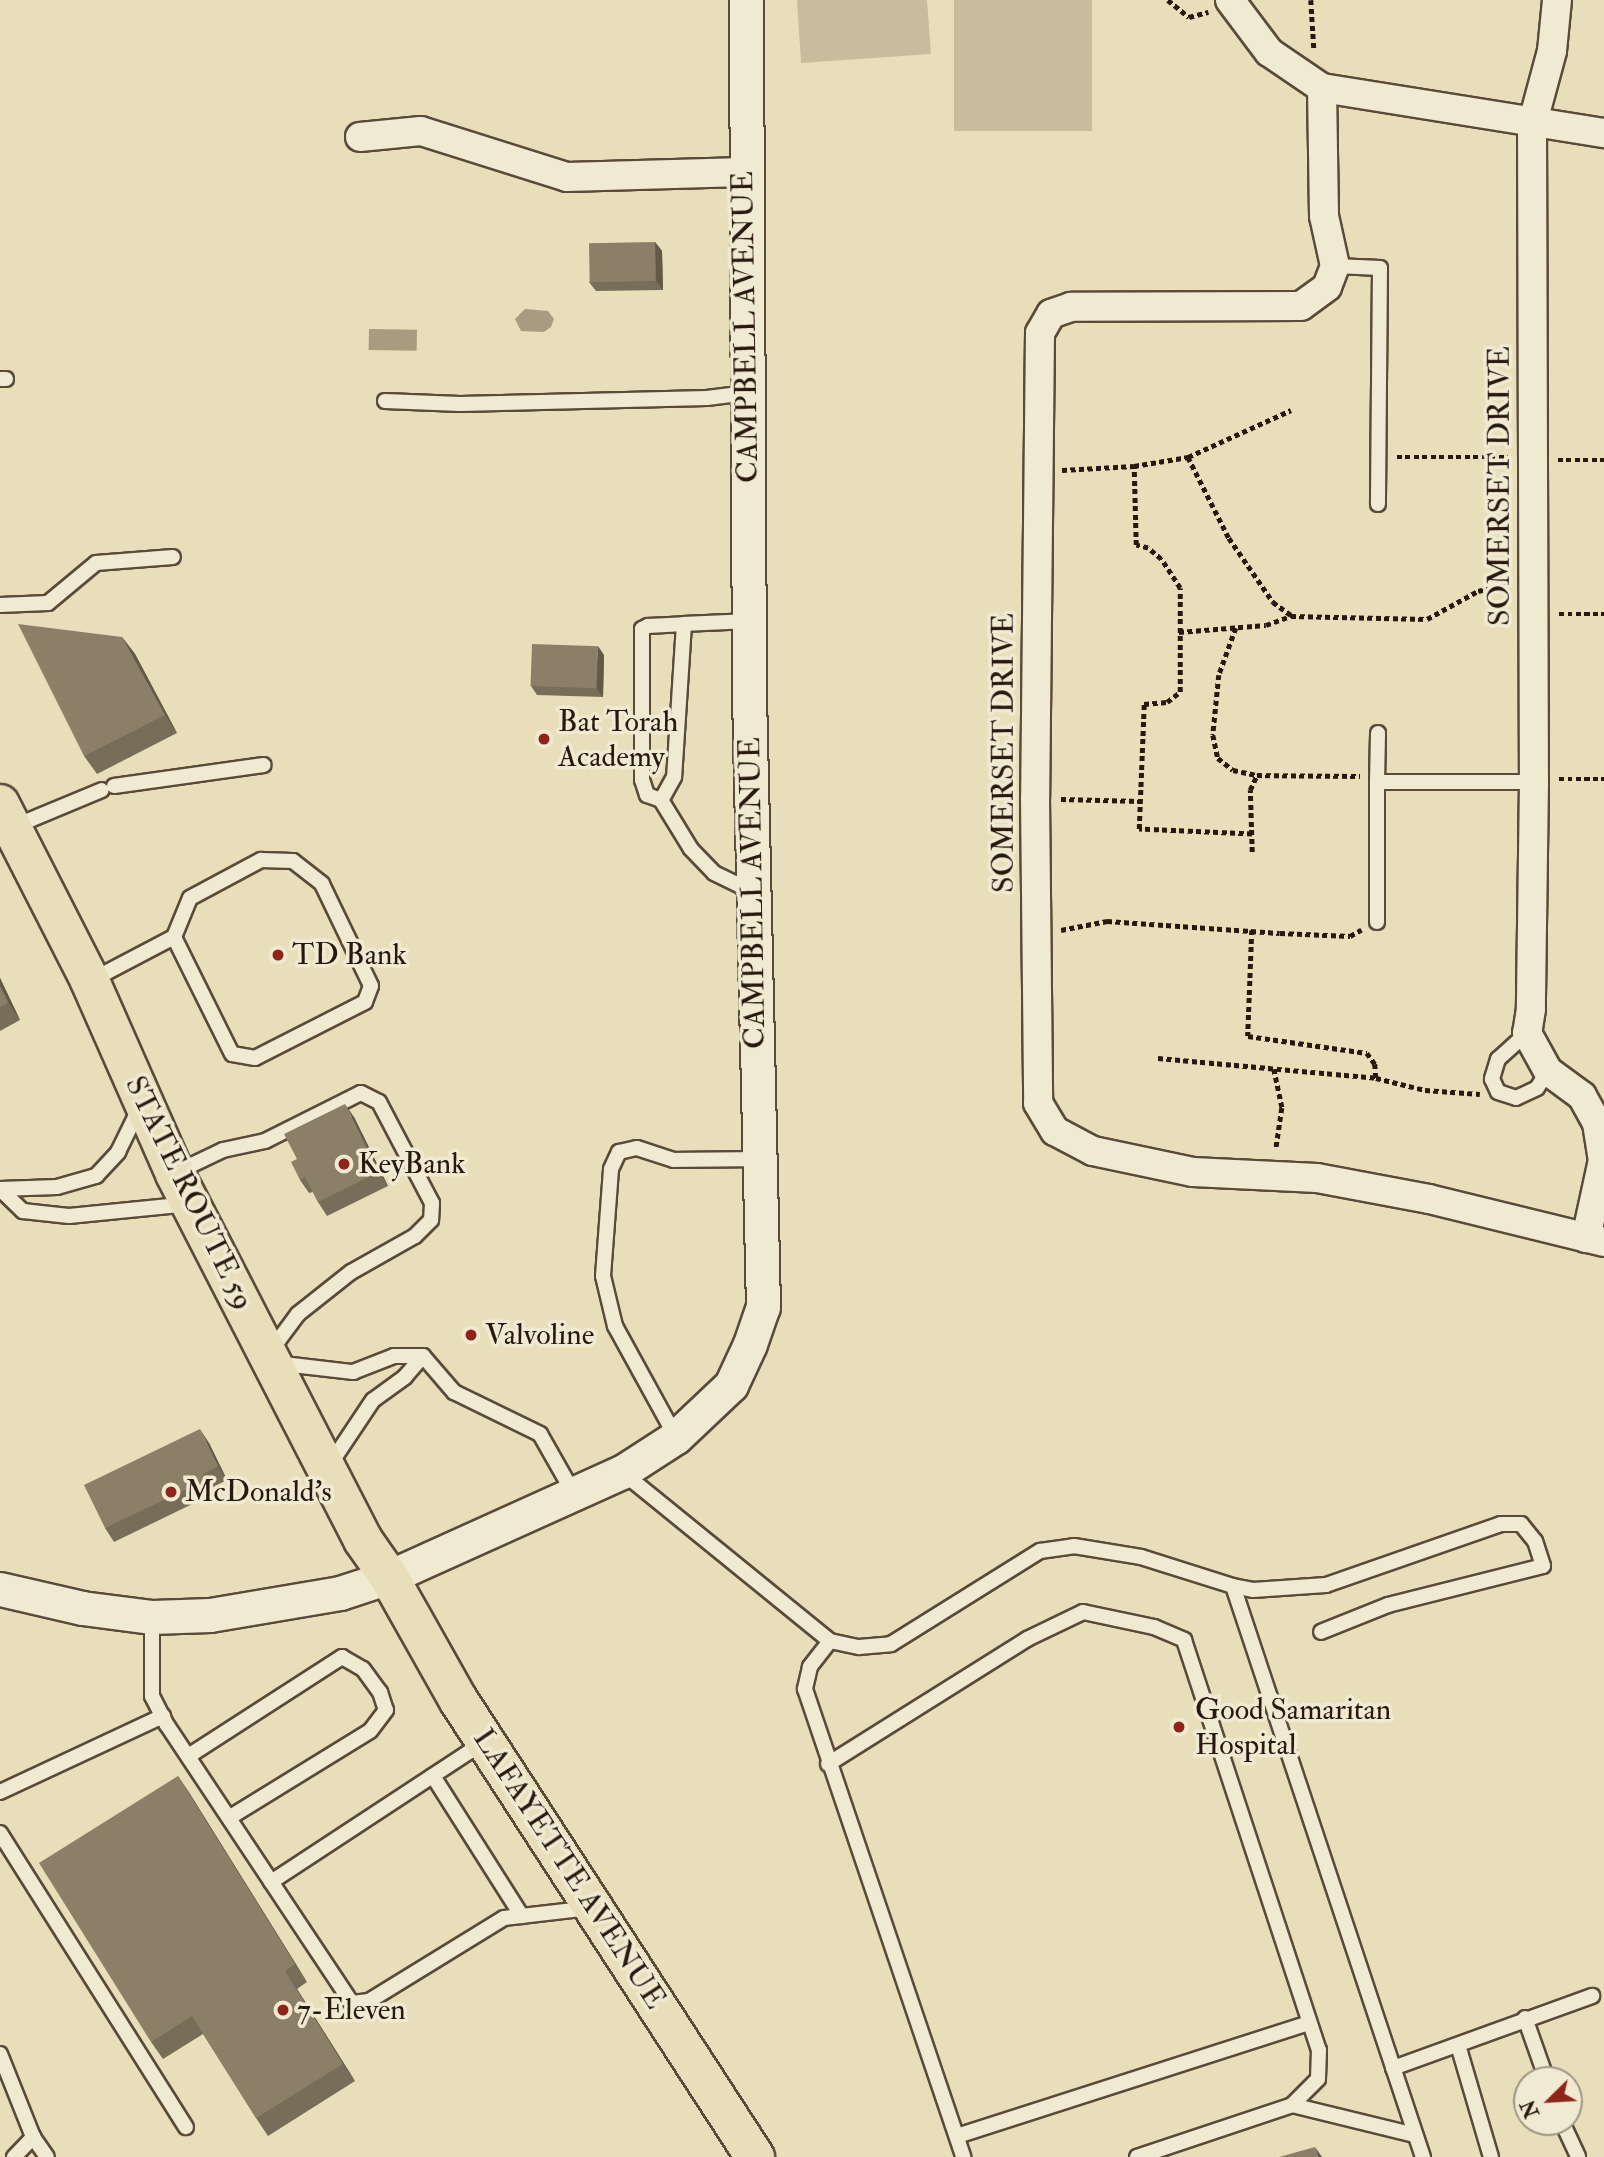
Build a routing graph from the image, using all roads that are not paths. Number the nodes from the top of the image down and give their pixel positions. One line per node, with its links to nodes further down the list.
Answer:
1 (746, 0): 8 (street, CAMPBELL AVENUE)
2 (1557, 0): 5 (street, SOMERSET DRIVE)
3 (1231, 1): 4 (street)
4 (1322, 88): 5 (street); 9 (street)
5 (1532, 125): 6 (street); 20 (street, SOMERSET DRIVE)
6 (1604, 133)
7 (360, 137): 8 (street)
8 (744, 172): 10 (street, CAMPBELL AVENUE)
9 (1335, 266): 12 (lane); 33 (street, SOMERSET DRIVE)
10 (747, 393): 11 (lane); 15 (street, CAMPBELL AVENUE)
11 (385, 401)
12 (1378, 504)
13 (173, 556): 14 (lane)
14 (0, 605)
15 (749, 621): 16 (lane); 23 (street, CAMPBELL AVENUE)
16 (684, 624): 21 (lane); 21 (lane)
17 (1378, 733): 19 (lane)
18 (264, 765): 22 (lane)
19 (1377, 782): 20 (lane); 24 (lane)
20 (1534, 782): 27 (street, SOMERSET DRIVE)
21 (662, 800): 23 (lane)
22 (6, 816): 26 (main road, STATE ROUTE 59)
23 (753, 892): 30 (street, CAMPBELL AVENUE)
24 (1377, 922)
25 (174, 937): 25 (lane); 26 (lane)
26 (90, 981): 29 (main road, STATE ROUTE 59)
27 (1527, 1032): 28 (street, SOMERSET DRIVE); 28 (lane)
28 (1548, 1071): 33 (street, SOMERSET DRIVE)
29 (142, 1104): 31 (main road, STATE ROUTE 59); 32 (lane)
30 (758, 1159): 36 (street, CAMPBELL AVENUE); 36 (lane)
31 (183, 1188): 32 (lane); 35 (main road, STATE ROUTE 59); 35 (lane)
32 (0, 1189)
33 (1595, 1240)
34 (423, 1356): 35 (lane); 37 (lane); 39 (lane)
35 (271, 1358): 37 (main road, STATE ROUTE 59)
36 (676, 1437): 38 (street, CAMPBELL AVENUE)
37 (326, 1470): 40 (main road, STATE ROUTE 59)
38 (622, 1472): 39 (street, CAMPBELL AVENUE); 45 (lane)
39 (574, 1494): 40 (street, CAMPBELL AVENUE)
40 (389, 1577): 43 (street, CAMPBELL AVENUE); 47 (main road, LAFAYETTE AVENUE)
41 (1233, 1586): 44 (lane); 45 (lane); 63 (lane)
42 (0, 1589): 43 (street, CAMPBELL AVENUE)
43 (152, 1617): 46 (lane)
44 (1321, 1632)
45 (830, 1641): 49 (lane)
46 (163, 1716): 48 (lane); 51 (lane)
47 (486, 1741): 50 (lane); 55 (main road, LAFAYETTE AVENUE)
48 (190, 1755): 52 (lane); 52 (lane)
49 (828, 1764): 59 (lane); 67 (lane)
50 (433, 1776): 54 (lane); 56 (lane)
51 (0, 1792)
52 (230, 1817): 54 (lane)
53 (0, 1833): 65 (lane)
54 (271, 1882): 56 (lane)
55 (596, 1907): 56 (lane); 72 (main road, LAFAYETTE AVENUE)
56 (522, 1916)
57 (1592, 1996): 58 (lane)
58 (1525, 2018): 60 (lane); 62 (lane)
59 (1309, 2023): 64 (lane); 67 (lane)
60 (1458, 2045): 63 (lane); 76 (lane)
61 (0, 2054): 69 (lane)
62 (1542, 2066)
63 (1393, 2068): 66 (lane)
64 (1292, 2105): 66 (lane); 74 (lane)
65 (186, 2127)
66 (1415, 2135): 75 (lane)
67 (957, 2136): 73 (lane)
68 (1568, 2136): 77 (lane)
69 (33, 2137): 70 (lane); 71 (lane)
70 (14, 2157)
71 (47, 2157)
72 (755, 2157)
73 (963, 2157)
74 (1137, 2157)
75 (1423, 2157)
76 (1491, 2157)
77 (1578, 2157)

